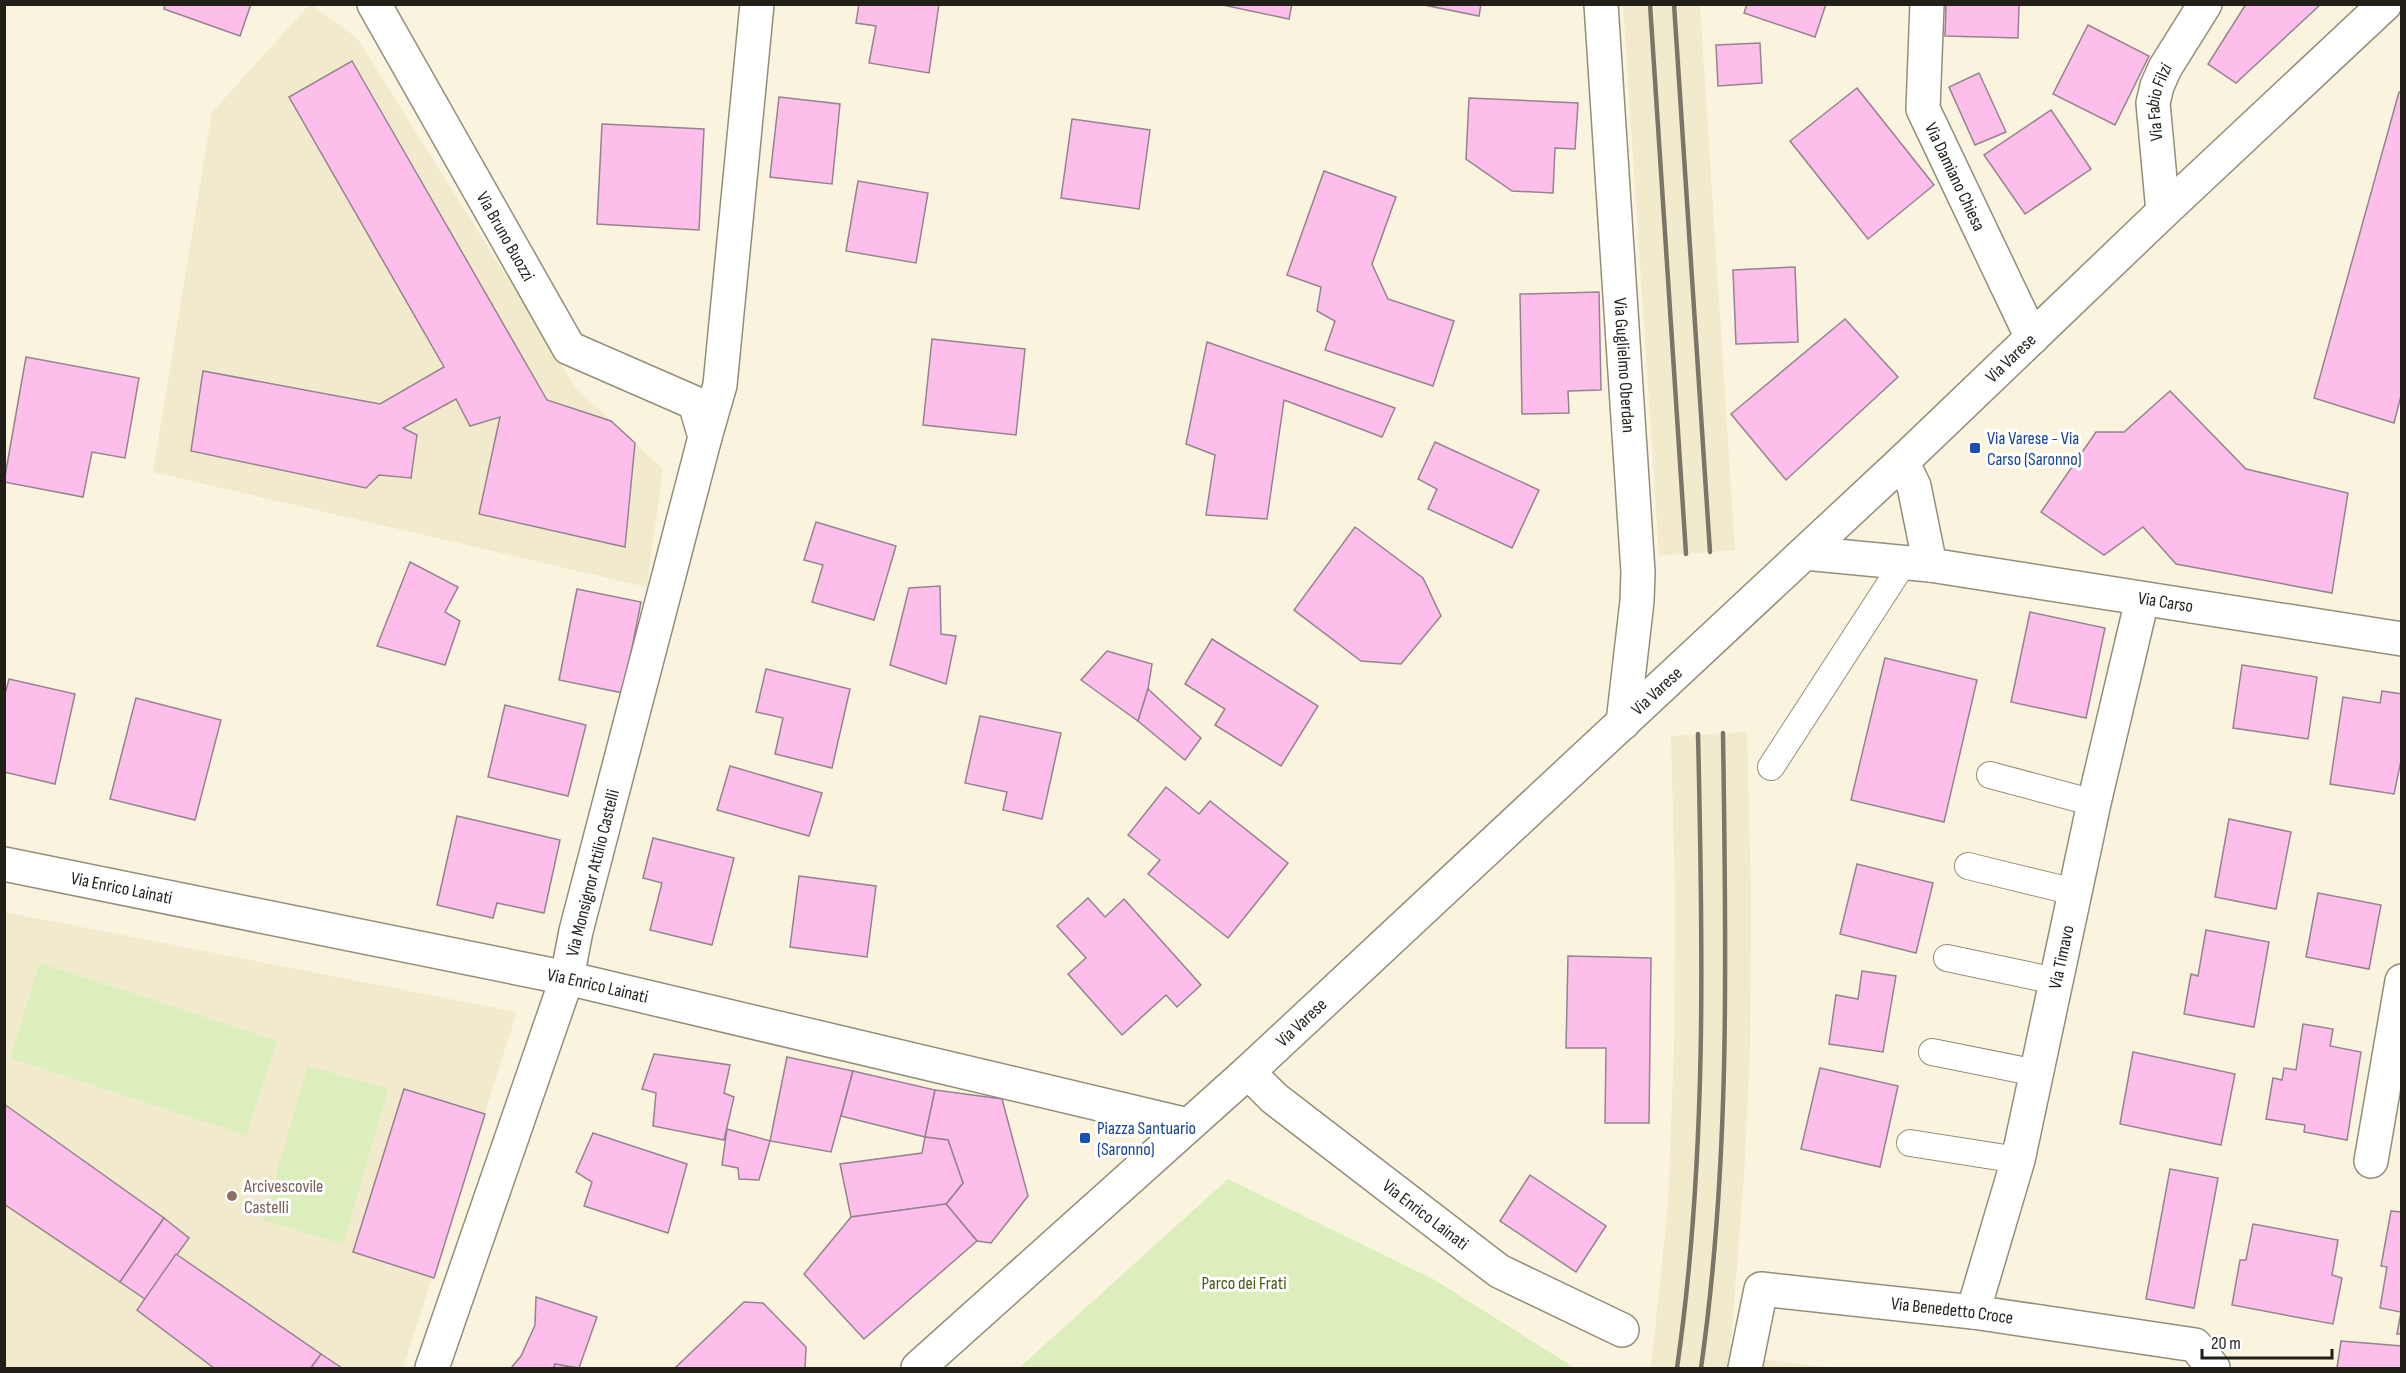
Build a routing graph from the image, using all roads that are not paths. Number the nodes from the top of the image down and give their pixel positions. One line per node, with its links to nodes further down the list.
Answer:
1 (374, 4): 9 (street, Via Bruno Buozzi)
2 (757, 4): 9 (street, Via Monsignor Attilio Castelli)
3 (1601, 4): 15 (street, Via Guglielmo Oberdan)
4 (1927, 4): 8 (street, Via Damiano Chiesa)
5 (2205, 4): 7 (street, Via Fabio Filzi)
6 (2385, 4): 7 (street, Via Varese)
7 (2163, 212): 8 (street, Via Varese)
8 (2032, 338): 10 (street, Via Varese)
9 (705, 437): 23 (street, Via Monsignor Attilio Castelli)
10 (1902, 462): 11 (street, Via Varese); 12 (street)
11 (1805, 553): 12 (street, Via Carso); 15 (street, Via Varese)
12 (1917, 564): 13 (street, Via Carso); 16 (lane)
13 (2142, 600): 14 (street, Via Carso); 18 (street, Via Timavo)
14 (2402, 639)
15 (1623, 723): 27 (street, Via Varese)
16 (1771, 767)
17 (1990, 775): 18 (lane)
18 (2094, 803): 21 (street, Via Timavo)
19 (4, 864): 23 (street, Via Enrico Lainati)
20 (1968, 866): 21 (lane)
21 (2075, 891): 24 (street, Via Timavo)
22 (1947, 958): 24 (lane)
23 (567, 978): 29 (street, Via Enrico Lainati); 35 (street, Via Monsignor Attilio Castelli)
24 (2056, 981): 28 (street, Via Timavo)
25 (2402, 981): 32 (street)
26 (1932, 1053): 28 (lane)
27 (1248, 1072): 29 (street, Via Varese); 34 (street, Via Enrico Lainati)
28 (2037, 1073): 31 (street, Via Timavo)
29 (1188, 1125): 36 (street, Via Varese)
30 (1910, 1143): 31 (lane)
31 (2018, 1160): 33 (street, Via Timavo)
32 (2371, 1161)
33 (1973, 1312): 37 (street, Via Benedetto Croce); 38 (street, Via Benedetto Croce)
34 (1622, 1330)
35 (432, 1368)
36 (918, 1368)
37 (1745, 1368)
38 (2213, 1368)

